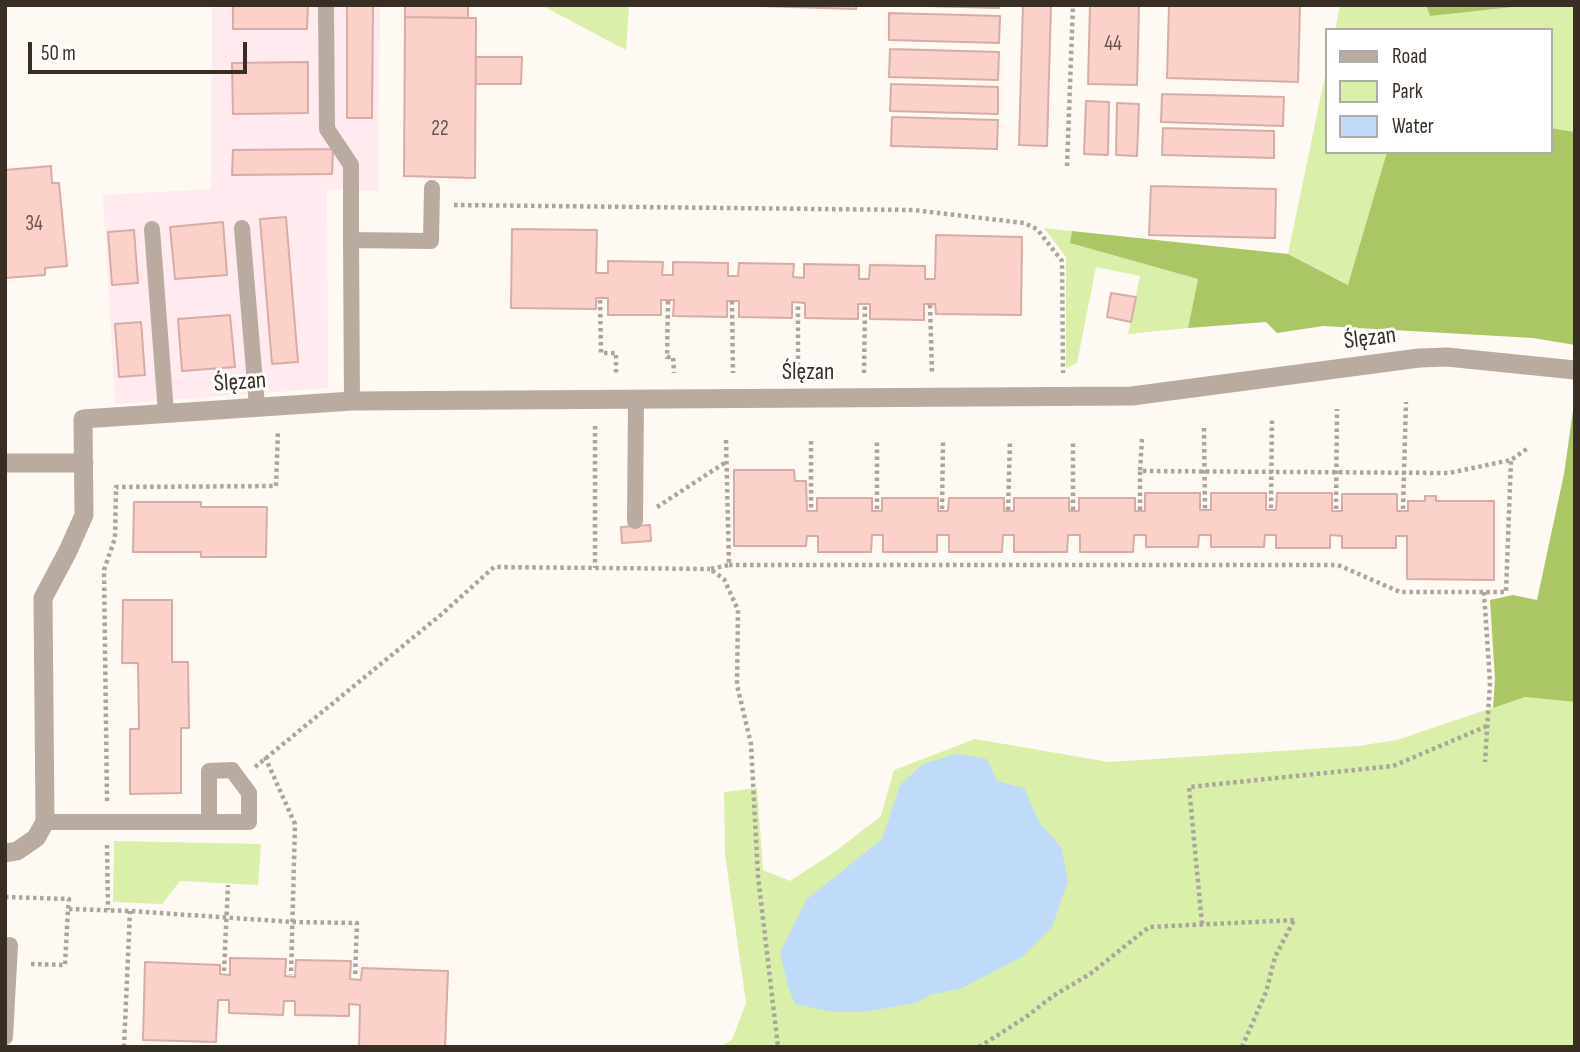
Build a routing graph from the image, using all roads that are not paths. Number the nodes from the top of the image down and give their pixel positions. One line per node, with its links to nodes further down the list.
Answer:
1 (326, 5): 5 (lane)
2 (432, 188): 5 (lane)
3 (242, 228): 9 (lane)
4 (152, 229): 10 (lane)
5 (351, 240): 8 (lane)
6 (1575, 370): 7 (street, Ślęzan)
7 (636, 398): 8 (street, Ślęzan); 13 (lane)
8 (352, 401): 9 (street, Ślęzan)
9 (257, 406): 10 (street, Ślęzan)
10 (166, 413): 12 (street, Ślęzan)
11 (5, 463): 12 (street)
12 (83, 463): 15 (street, Ślęzan)
13 (635, 522)
14 (209, 821): 14 (lane); 15 (lane)
15 (45, 822): 16 (street)
16 (5, 853)
17 (10, 945): 18 (lane)
18 (5, 1037)

